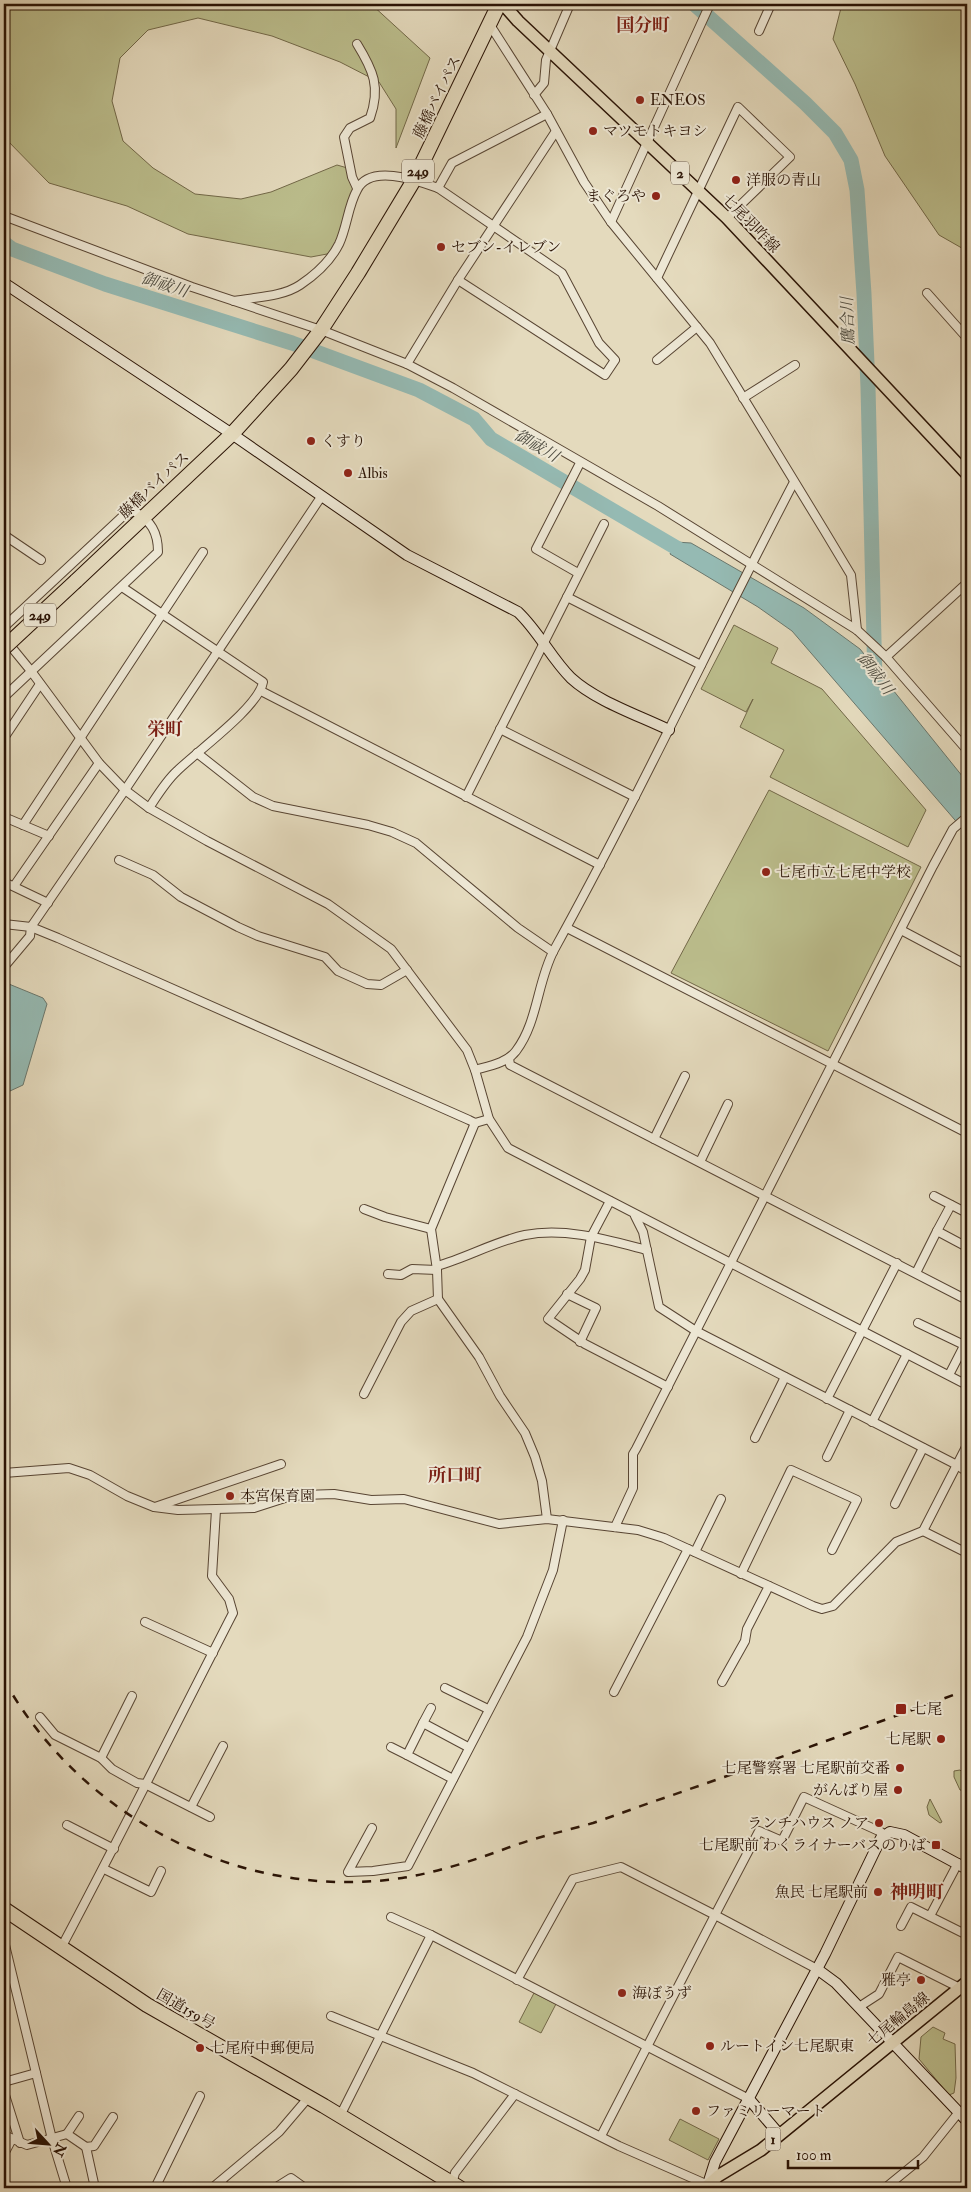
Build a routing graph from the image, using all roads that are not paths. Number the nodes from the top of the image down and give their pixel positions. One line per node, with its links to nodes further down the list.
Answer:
1 (499, 4): 6 (highway, 藤橋バイパス / 249)
2 (503, 4): 9 (main road, 七尾羽咋線 / 2)
3 (570, 4): 9 (street)
4 (710, 4): 13 (street)
5 (771, 4): 7 (street)
6 (490, 25): 10 (street); 14 (highway, 藤橋バイパス / 249)
7 (759, 32)
8 (357, 44): 15 (street)
9 (550, 51): 10 (street); 13 (main road, 七尾羽咋線 / 2)
10 (534, 95): 11 (street)
11 (547, 114): 12 (street); 16 (street)
12 (556, 130): 20 (street); 21 (street)
13 (648, 142): 17 (main road, 七尾羽咋線 / 2); 20 (street)
14 (414, 180): 15 (street); 16 (street); 28 (highway, 藤橋バイパス / 249)
15 (357, 188): 26 (street)
16 (438, 188): 21 (street)
17 (699, 191): 19 (main road, 七尾羽咋線 / 2); 19 (street); 22 (street)
18 (4, 216): 26 (street)
19 (727, 218): 36 (main road, 七尾羽咋線 / 2)
20 (611, 222): 22 (street)
21 (493, 227): 23 (street); 23 (street)
22 (657, 278): 27 (street)
23 (458, 280): 31 (street)
24 (4, 283): 34 (street)
25 (927, 293): 29 (street)
26 (232, 301): 28 (street)
27 (697, 327): 30 (street); 33 (street)
28 (319, 333): 31 (street); 34 (highway, 藤橋バイパス / 249)
29 (967, 338)
30 (658, 360)
31 (407, 364): 35 (street)
32 (795, 366): 33 (street)
33 (743, 398): 37 (street)
34 (232, 434): 38 (street); 39 (highway, 藤橋バイパス / 249)
35 (580, 462): 44 (street); 45 (street)
36 (967, 474)
37 (794, 482): 44 (street); 51 (street)
38 (321, 497): 53 (street); 55 (street)
39 (144, 517): 47 (street); 50 (street); 54 (highway, 藤橋バイパス / 249, bridge)
40 (604, 524): 45 (street)
41 (4, 535): 43 (street)
42 (203, 552): 49 (street)
43 (40, 560)
44 (750, 567): 51 (street); 57 (street)
45 (578, 573): 48 (street)
46 (967, 584): 56 (street)
47 (122, 587): 49 (street); 58 (street)
48 (567, 597): 53 (street); 57 (street)
49 (161, 616): 55 (street); 65 (street)
50 (4, 627)
51 (859, 632): 56 (street)
52 (4, 638): 58 (street)
53 (544, 644): 62 (street); 63 (street)
54 (4, 648)
55 (217, 652): 60 (street); 69 (street)
56 (884, 655): 66 (street)
57 (701, 665): 63 (street)
58 (31, 671): 59 (street); 61 (street)
59 (40, 684): 64 (street); 65 (street)
60 (261, 691): 67 (street); 70 (street)
61 (4, 697)
62 (500, 729): 70 (street); 71 (street)
63 (669, 730): 71 (street)
64 (4, 738)
65 (80, 739): 68 (street); 75 (street)
66 (967, 750)
67 (197, 753): 72 (street); 86 (street)
68 (99, 763): 69 (street); 76 (street)
69 (125, 790): 72 (street); 81 (street)
70 (466, 797): 78 (street)
71 (635, 797): 78 (street)
72 (149, 808): 89 (street)
73 (4, 817): 75 (street)
74 (967, 817): 85 (street)
75 (23, 825): 76 (street)
76 (49, 836): 80 (street)
77 (119, 860): 89 (street)
78 (600, 865): 84 (street)
79 (4, 882): 80 (street)
80 (14, 886): 81 (street)
81 (48, 903): 83 (street)
82 (4, 924): 83 (street)
83 (31, 927): 88 (street); 96 (street)
84 (567, 928): 86 (street); 91 (street)
85 (901, 930): 87 (street); 91 (street)
86 (553, 952): 90 (street)
87 (967, 965)
88 (4, 966)
89 (407, 970): 92 (street)
90 (508, 1058): 92 (street); 98 (street)
91 (832, 1064): 97 (street); 100 (street)
92 (475, 1070): 95 (street)
93 (685, 1076): 98 (street)
94 (728, 1104): 99 (street)
95 (489, 1119): 96 (street); 102 (street)
96 (475, 1123): 107 (street)
97 (967, 1133)
98 (654, 1139): 99 (street)
99 (700, 1162): 100 (street)
100 (766, 1196): 112 (street); 113 (street)
101 (934, 1196): 103 (street)
102 (610, 1201): 105 (street); 109 (street)
103 (951, 1205): 106 (street); 108 (street)
104 (364, 1209): 107 (street)
105 (634, 1214): 111 (street); 112 (street)
106 (967, 1214)
107 (431, 1228): 114 (street)
108 (937, 1231): 110 (street); 115 (street)
109 (591, 1237): 111 (street); 114 (street); 117 (street)
110 (967, 1247)
111 (647, 1250): 121 (street)
112 (731, 1264): 121 (street); 122 (street)
113 (897, 1264): 115 (street); 122 (street)
114 (437, 1268): 116 (street); 118 (street)
115 (916, 1273): 119 (street)
116 (388, 1274)
117 (567, 1294): 123 (street); 123 (street)
118 (438, 1299): 130 (street); 146 (street)
119 (967, 1300)
120 (918, 1323): 124 (street)
121 (696, 1331): 127 (street); 129 (street)
122 (861, 1331): 125 (street); 131 (street)
123 (580, 1342): 129 (street)
124 (966, 1342): 126 (street)
125 (906, 1354): 126 (street); 133 (street)
126 (949, 1375): 128 (street)
127 (786, 1377): 131 (street); 134 (street)
128 (967, 1385)
129 (668, 1387): 148 (street)
130 (364, 1394)
131 (827, 1399): 132 (street)
132 (850, 1410): 133 (street); 137 (street)
133 (872, 1422): 136 (street)
134 (756, 1438)
135 (967, 1445): 139 (street)
136 (923, 1448): 139 (street); 143 (street)
137 (827, 1457)
138 (281, 1464): 144 (street)
139 (957, 1465): 140 (street); 149 (street)
140 (967, 1472)
141 (4, 1473): 144 (street)
142 (721, 1499): 151 (street)
143 (895, 1504)
144 (154, 1507): 145 (street)
145 (216, 1510): 146 (street); 156 (street)
146 (547, 1519): 147 (street)
147 (563, 1520): 148 (street); 162 (street)
148 (615, 1528): 151 (street)
149 (923, 1531): 152 (street); 154 (street)
150 (832, 1550): 153 (street)
151 (691, 1551): 153 (street); 159 (street)
152 (967, 1553)
153 (741, 1574): 154 (street)
154 (769, 1586): 157 (street)
155 (145, 1622): 156 (street)
156 (212, 1653): 171 (street)
157 (722, 1682)
158 (445, 1688): 162 (street)
159 (614, 1692)
160 (132, 1696): 169 (street)
161 (431, 1708): 164 (street)
162 (488, 1709): 166 (street)
163 (40, 1717): 169 (street)
164 (423, 1723): 166 (street); 168 (street)
165 (223, 1746): 172 (street)
166 (468, 1746): 170 (street)
167 (391, 1747): 168 (street)
168 (407, 1755): 170 (street)
169 (100, 1758): 171 (street)
170 (453, 1779): 175 (street)
171 (145, 1784): 172 (street); 177 (street)
172 (191, 1807): 173 (street)
173 (210, 1817)
174 (68, 1825): 177 (street)
175 (372, 1828)
176 (881, 1838): 178 (street); 182 (street); 190 (street)
177 (114, 1849): 179 (street)
178 (963, 1866): 183 (street)
179 (104, 1869): 180 (street); 189 (street)
180 (160, 1871)
181 (4, 1909): 189 (highway, 国道159号)
182 (715, 1915): 190 (street); 191 (street); 197 (street)
183 (930, 1916): 185 (street); 186 (street)
184 (391, 1917): 187 (street)
185 (901, 1926)
186 (967, 1934)
187 (431, 1935): 191 (street); 195 (street)
188 (4, 1941): 198 (street)
189 (61, 1948): 203 (highway, 国道159号)
190 (817, 1970): 193 (street); 204 (street)
191 (518, 1980): 197 (street)
192 (963, 1985): 193 (street); 196 (main road, 七尾輪島線 / 1)
193 (859, 2007): 196 (street)
194 (331, 2016): 195 (street)
195 (379, 2036): 201 (street); 207 (street)
196 (894, 2043): 205 (street); 211 (main road, 七尾輪島線 / 1)
197 (647, 2046): 204 (street); 213 (street)
198 (36, 2073): 199 (street); 215 (street)
199 (4, 2082)
200 (4, 2092): 216 (street)
201 (515, 2094): 213 (street); 220 (street)
202 (200, 2096): 224 (street)
203 (308, 2098): 207 (highway, 国道159号); 219 (street)
204 (749, 2099): 211 (street); 221 (street)
205 (959, 2112): 209 (street); 229 (street)
206 (79, 2116): 210 (street)
207 (340, 2116): 220 (highway, 国道159号)
208 (114, 2117): 217 (street)
209 (967, 2121)
210 (67, 2134): 215 (street); 217 (street)
211 (779, 2134): 221 (main road, 七尾輪島線 / 1)
212 (4, 2135): 214 (street)
213 (601, 2136): 221 (street)
214 (12, 2139): 216 (street); 218 (street)
215 (52, 2139): 216 (street); 222 (street)
216 (20, 2143)
217 (86, 2147): 223 (street)
218 (4, 2154)
219 (220, 2182): 225 (street); 226 (street)
220 (454, 2186)
221 (709, 2187)
222 (67, 2188)
223 (95, 2188)
224 (155, 2188)
225 (212, 2188)
226 (228, 2188)
227 (275, 2188): 228 (street)
228 (305, 2188)
229 (885, 2188)

